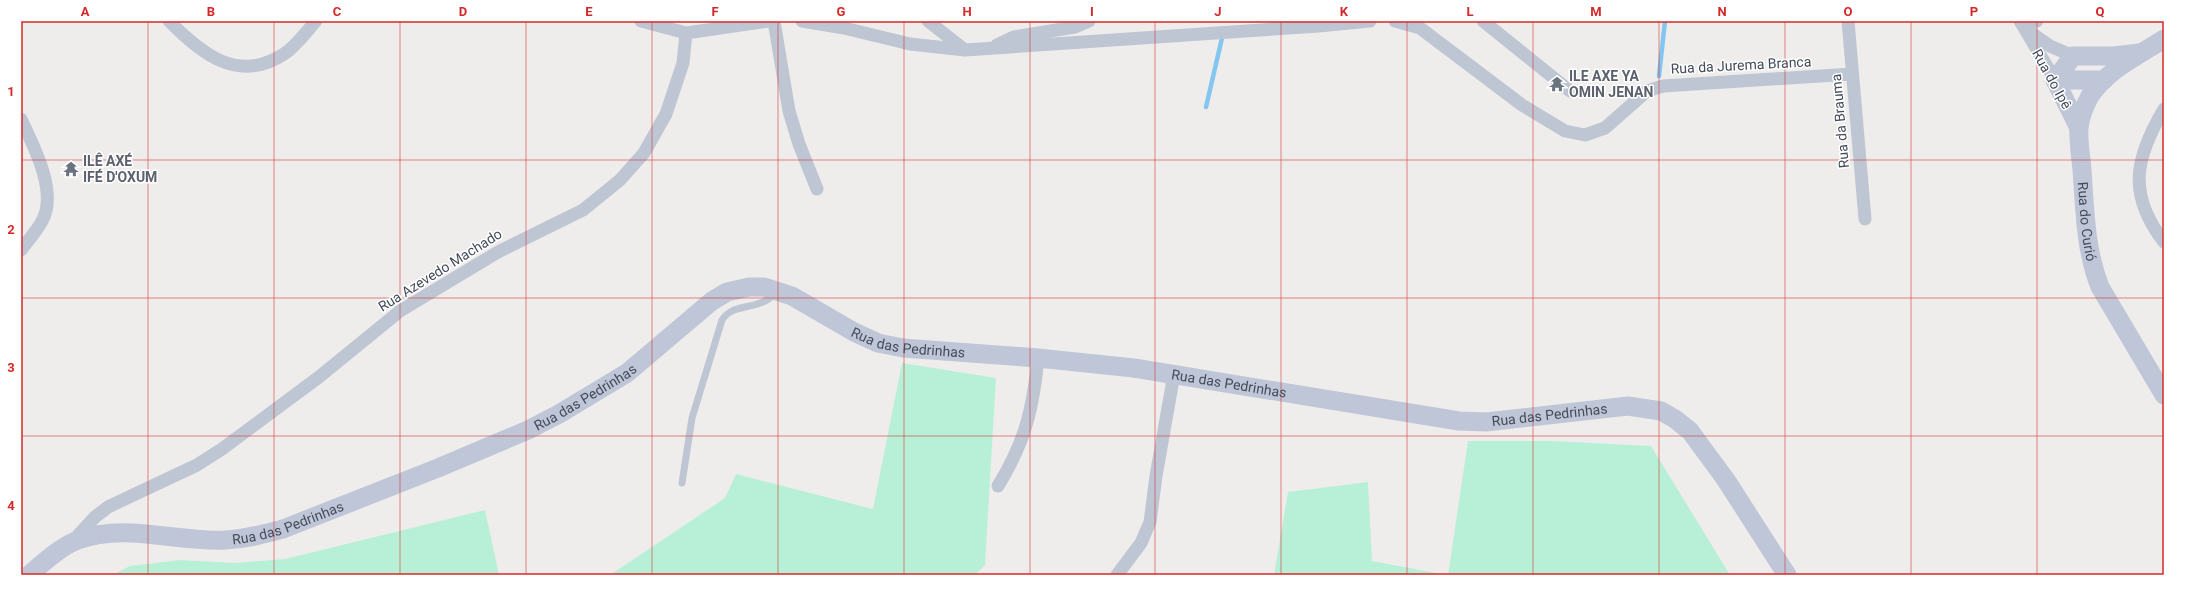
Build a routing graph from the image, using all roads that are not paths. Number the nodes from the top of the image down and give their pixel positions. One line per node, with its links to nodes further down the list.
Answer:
1 (169, 21): 2 (street)
2 (316, 21)
3 (641, 21): 16 (street)
4 (769, 21): 16 (street)
5 (774, 21): 29 (street)
6 (802, 21): 19 (street)
7 (928, 21): 19 (street)
8 (1089, 21): 14 (street)
9 (1370, 21): 18 (street)
10 (1395, 21): 22 (street, Rua da Jurema Branca)
11 (1483, 21): 25 (street)
12 (1848, 21): 22 (street, Rua da Brauma)
13 (2037, 21): 15 (street)
14 (1071, 24): 18 (street)
15 (2023, 26): 21 (street, Rua do Ipê); 23 (street, Rua do Ipê)
16 (686, 33): 39 (street, Rua Azevedo Machado)
17 (2164, 39): 20 (main road, Rua do Curió)
18 (990, 48): 19 (street)
19 (965, 50)
20 (2139, 53): 21 (main road, Rua do Curió); 24 (main road, Rua do Curió)
21 (2073, 56): 23 (main road)
22 (1852, 74): 30 (street, Rua da Brauma)
23 (2055, 80): 24 (main road); 28 (main road, Rua do Ipê)
24 (2104, 80): 28 (main road, Rua do Curió)
25 (1570, 91)
26 (2164, 110): 31 (street)
27 (21, 119): 32 (street)
28 (2079, 128): 36 (main road, Rua do Curió)
29 (817, 189)
30 (1865, 219)
31 (2164, 242)
32 (21, 250)
33 (778, 290): 34 (main road, Rua das Pedrinhas); 37 (lane); 39 (main road, Rua das Pedrinhas)
34 (1038, 358): 35 (main road, Rua das Pedrinhas); 38 (street)
35 (1174, 374): 41 (street); 42 (main road, Rua das Pedrinhas)
36 (2164, 395)
37 (682, 483)
38 (998, 486)
39 (71, 543): 40 (main road, Rua das Pedrinhas)
40 (29, 575)
41 (1117, 575)
42 (1787, 575)

